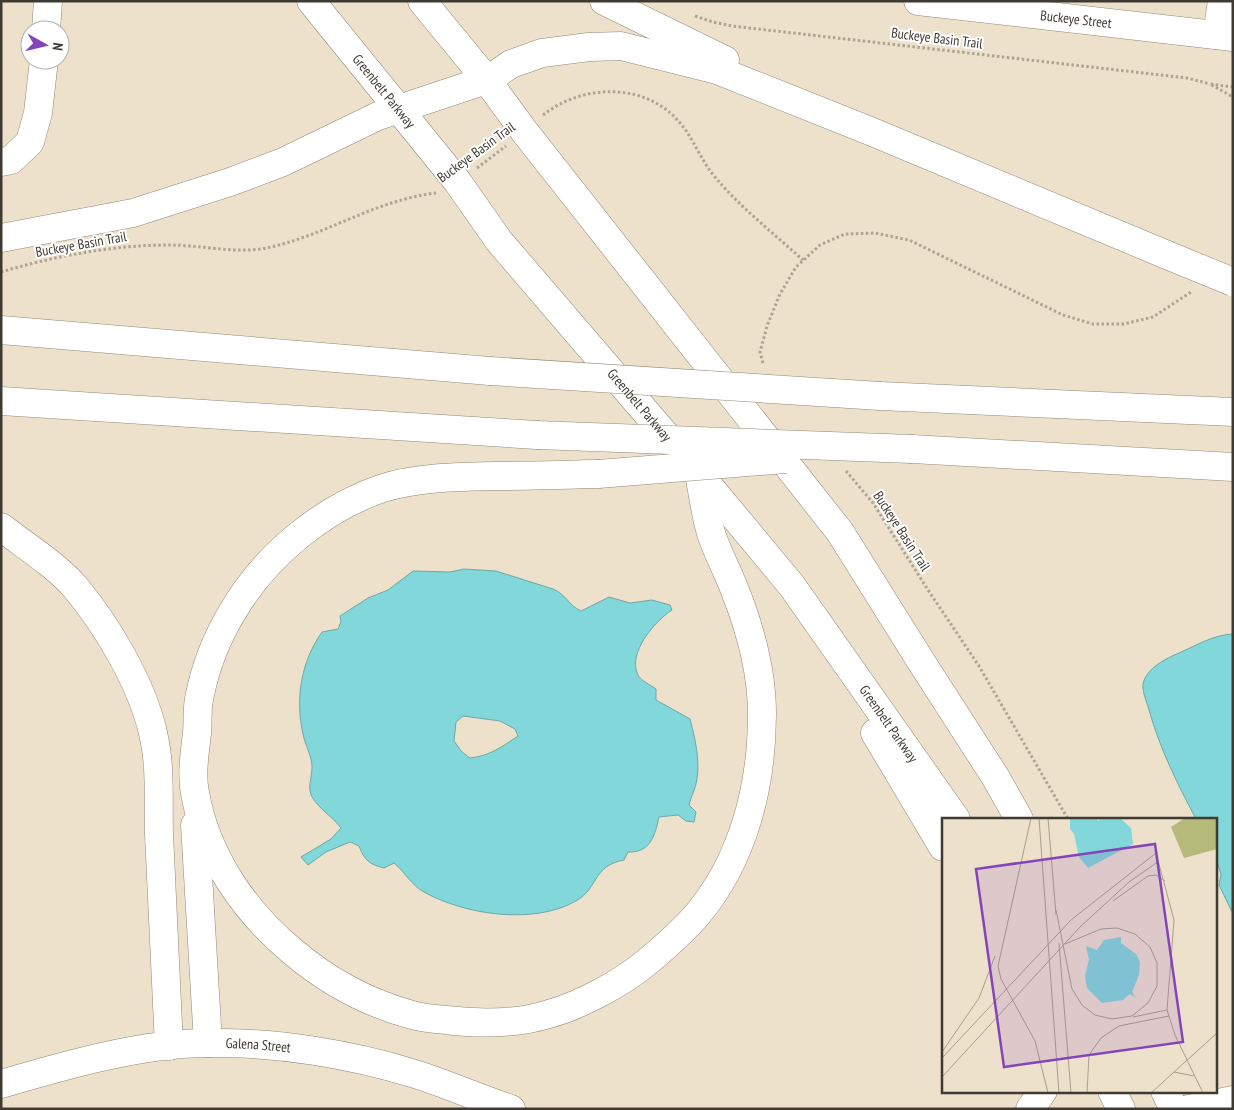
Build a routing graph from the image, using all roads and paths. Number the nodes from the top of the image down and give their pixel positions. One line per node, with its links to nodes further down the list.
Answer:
1 (48, 1): 8 (main road)
2 (311, 1): 15 (main road, Greenbelt Parkway)
3 (422, 1): 11 (main road)
4 (604, 1): 17 (main road)
5 (1222, 1): 9 (main road)
6 (928, 2): 9 (main road, Buckeye Street)
7 (694, 15): 12 (path, Buckeye Basin Trail)
8 (47, 20)
9 (1225, 36)
10 (43, 70): 18 (main road)
11 (486, 79): 15 (main road); 16 (main road); 17 (main road)
12 (1210, 84): 13 (path, Buckeye Basin Trail); 14 (path, Buckeye Basin Trail)
13 (1233, 87)
14 (1233, 97)
15 (398, 109): 19 (main road, Greenbelt Parkway); 20 (main road)
16 (524, 131): 19 (path, Buckeye Basin Trail); 21 (path, Buckeye Basin Trail); 37 (main road)
17 (870, 131): 23 (main road, bridge)
18 (1, 162)
19 (457, 181): 22 (path, Buckeye Basin Trail); 32 (main road, Greenbelt Parkway)
20 (1, 238)
21 (803, 260): 24 (path); 26 (path)
22 (1, 272)
23 (1233, 282)
24 (1195, 289)
25 (4, 330): 28 (main road, bridge)
26 (766, 370)
27 (1, 401): 29 (main road, bridge)
28 (1233, 412)
29 (912, 449): 31 (main road); 35 (main road, bridge)
30 (843, 467): 38 (path, Buckeye Basin Trail)
31 (1233, 467)
32 (699, 474): 34 (main road, Greenbelt Parkway); 35 (main road)
33 (1, 528): 41 (main road)
34 (792, 586): 36 (main road, Greenbelt Parkway); 39 (main road)
35 (194, 788): 40 (main road)
36 (955, 818)
37 (1018, 818)
38 (1067, 818)
39 (942, 845)
40 (208, 1043): 41 (main road, Galena Street); 47 (main road, Galena Street)
41 (169, 1046): 42 (main road, Galena Street)
42 (1, 1084)
43 (1042, 1092): 48 (main road)
44 (1112, 1092): 49 (main road)
45 (1166, 1092): 50 (main road)
46 (1233, 1100): 51 (main road)
47 (511, 1109)
48 (1030, 1109)
49 (1121, 1109)
50 (1174, 1109)
51 (1189, 1109)

